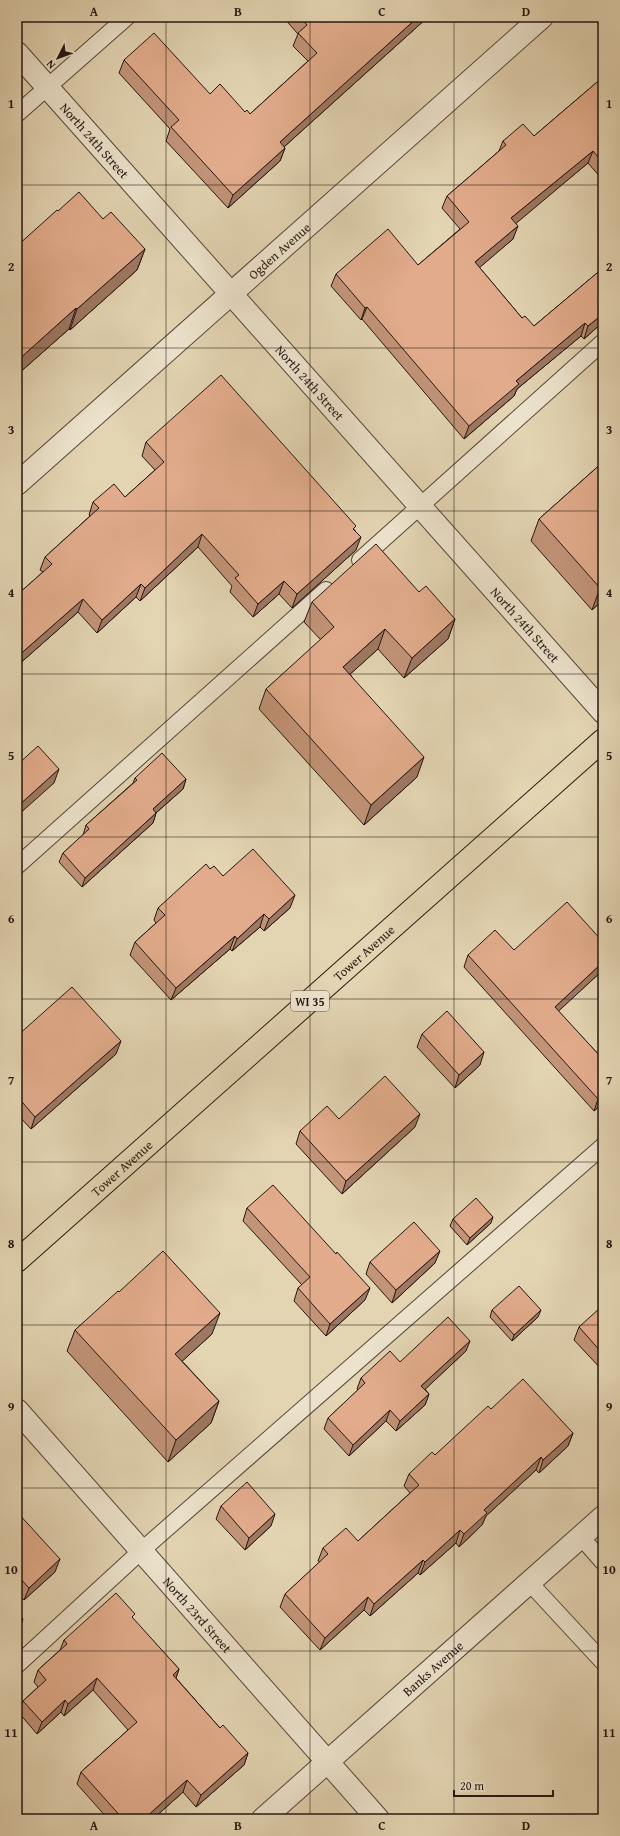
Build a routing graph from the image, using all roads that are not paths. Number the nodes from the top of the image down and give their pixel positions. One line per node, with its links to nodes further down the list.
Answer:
1 (126, 17): 4 (lane)
2 (542, 17): 6 (street, Ogden Avenue)
3 (17, 53): 4 (street, North 24th Street)
4 (48, 87): 5 (lane); 6 (street, North 24th Street)
5 (17, 114)
6 (230, 294): 8 (street, Ogden Avenue); 9 (street, North 24th Street)
7 (603, 342): 9 (lane)
8 (17, 484)
9 (420, 506): 10 (street, North 24th Street); 12 (lane)
10 (603, 712)
11 (603, 740): 14 (main road, Tower Avenue / WI 35)
12 (17, 866)
13 (603, 1146): 18 (lane)
14 (17, 1261)
15 (17, 1410): 18 (street, North 23rd Street)
16 (603, 1517): 17 (street, Banks Avenue)
17 (581, 1536): 19 (lane); 20 (street, Banks Avenue)
18 (141, 1551): 22 (lane); 23 (street, North 23rd Street)
19 (603, 1562)
20 (529, 1582): 21 (lane); 23 (street, Banks Avenue)
21 (603, 1662)
22 (17, 1665)
23 (327, 1762): 24 (street, Banks Avenue); 25 (street, North 23rd Street)
24 (263, 1819)
25 (378, 1819)

